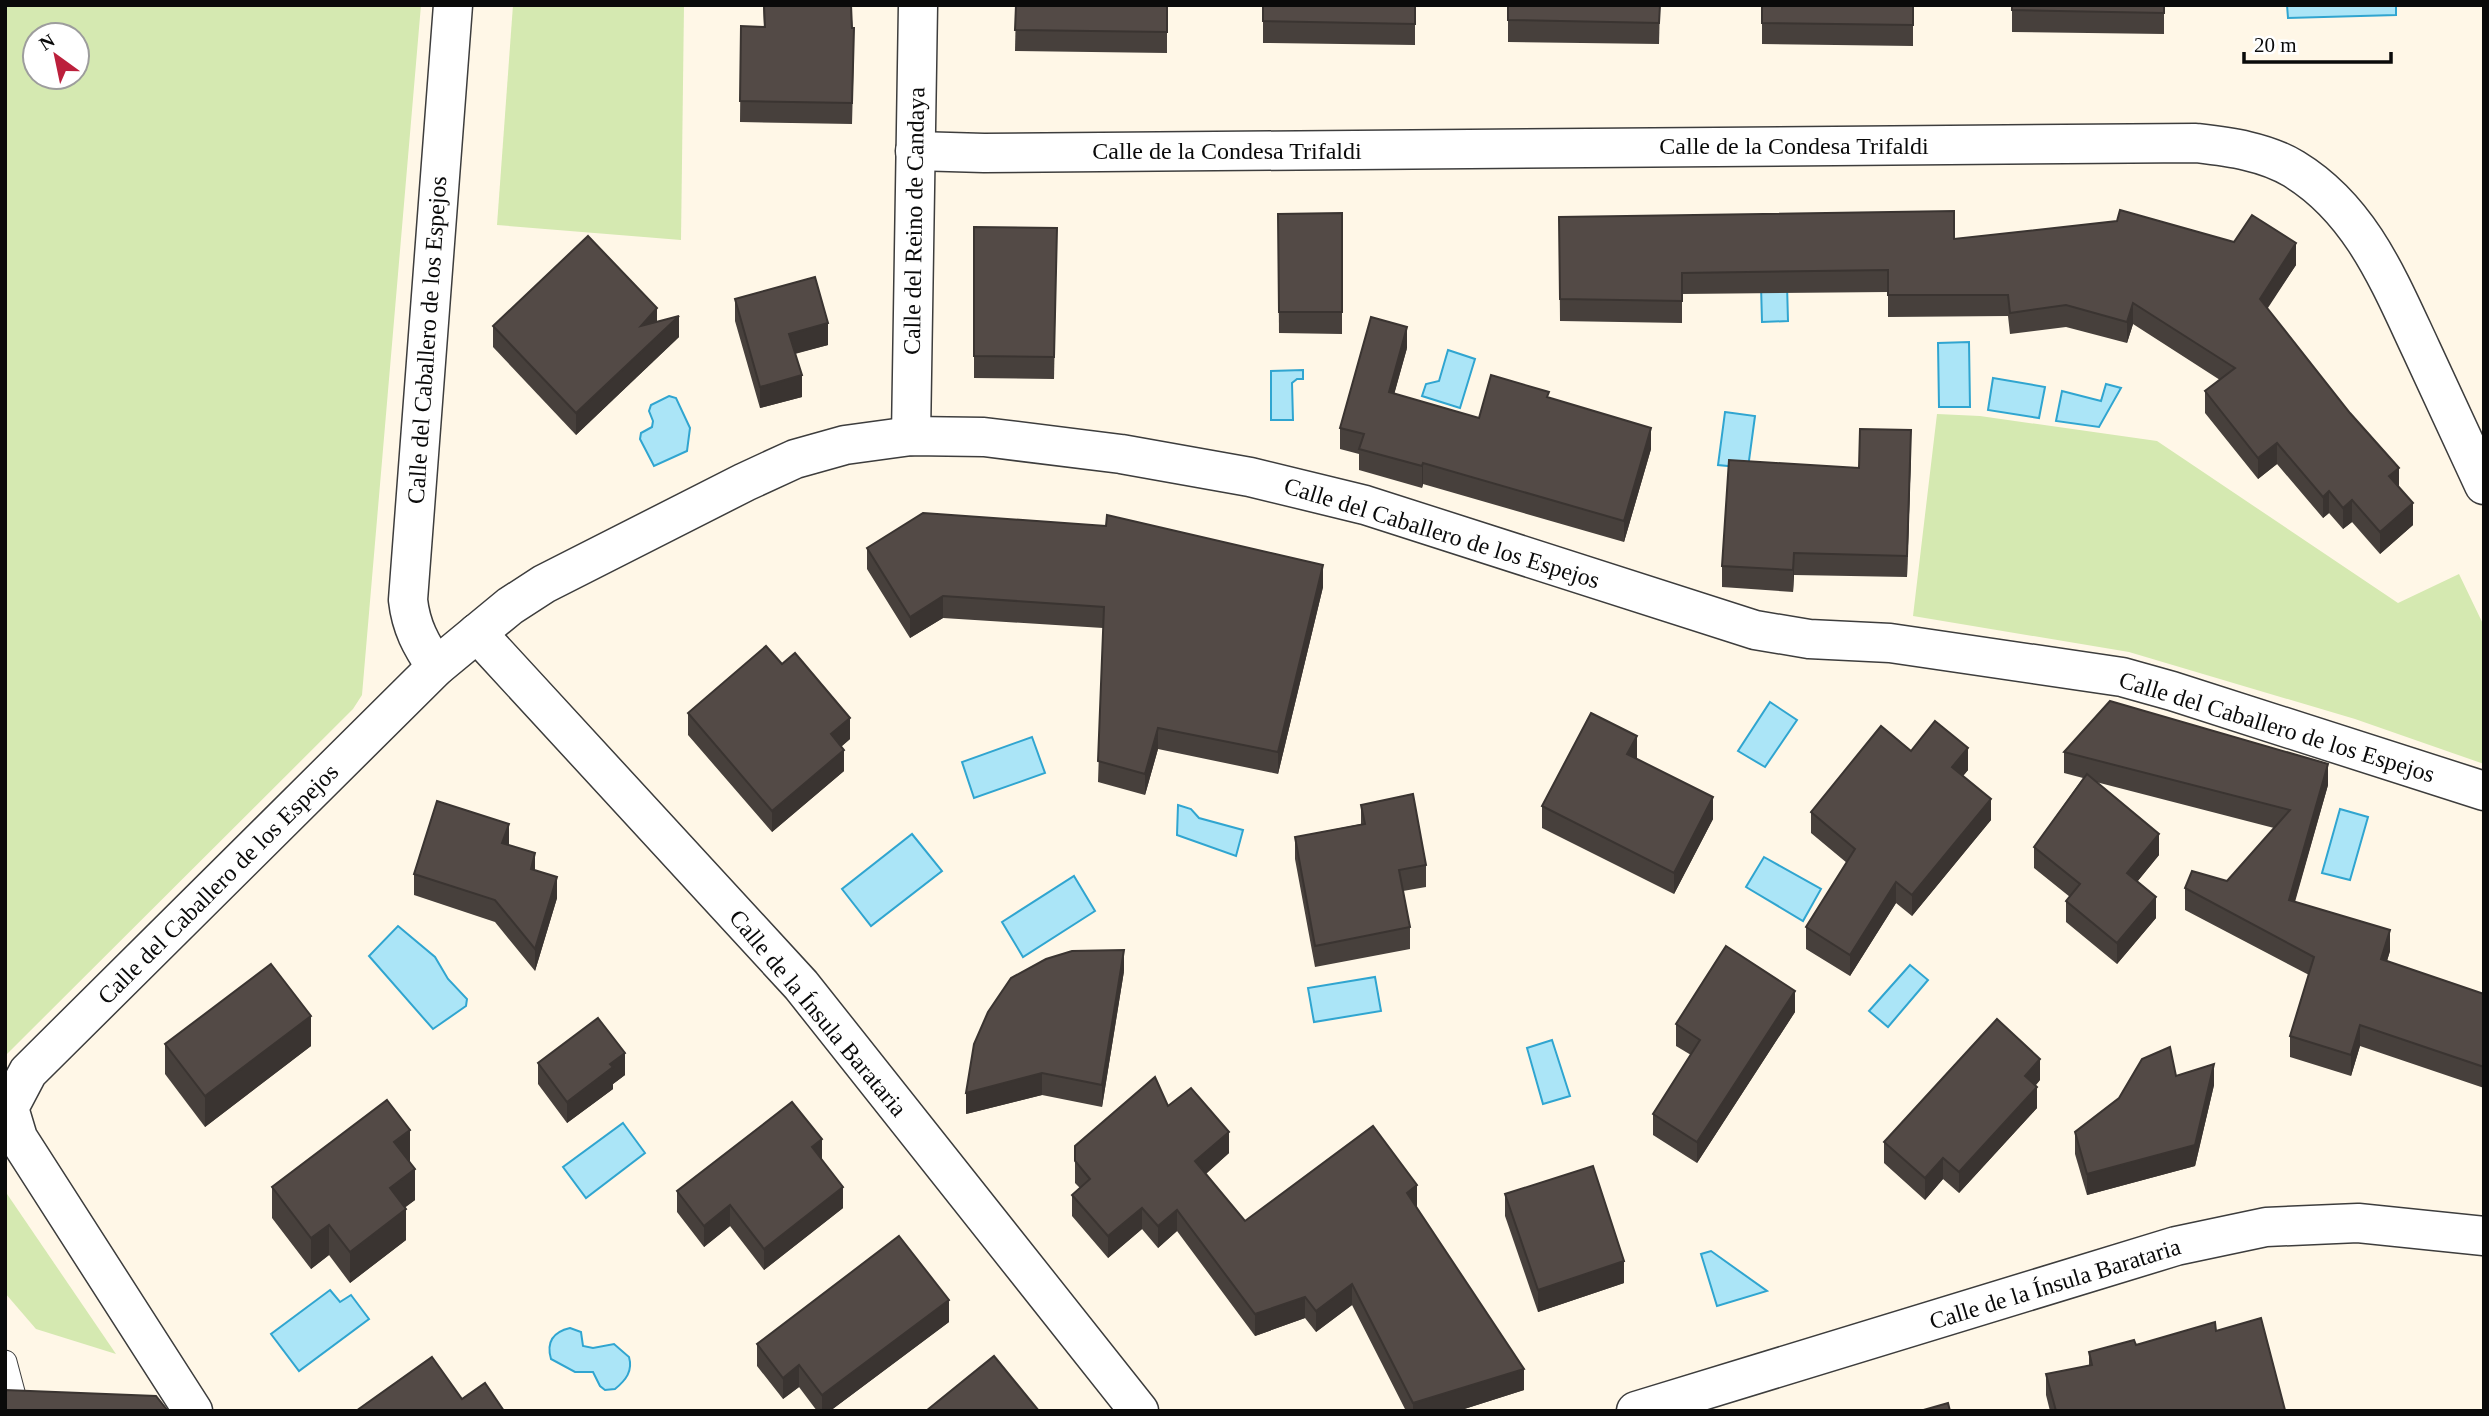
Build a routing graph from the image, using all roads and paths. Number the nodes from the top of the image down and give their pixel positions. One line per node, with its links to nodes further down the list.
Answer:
1 (453, 5): 7 (street, Calle del Caballero de los Espejos)
2 (918, 5): 3 (street, Calle del Reino de Candaya)
3 (915, 151): 4 (street, Calle del Reino de Candaya); 5 (street, Calle de la Condesa Trifaldi)
4 (911, 436): 6 (street, Calle del Caballero de los Espejos); 8 (street, Calle del Caballero de los Espejos)
5 (2484, 485)
6 (477, 632): 7 (street, Calle del Caballero de los Espejos); 13 (street, Calle de la Ínsula Barataria)
7 (436, 667): 12 (street, Calle del Caballero de los Espejos)
8 (2484, 791)
9 (2484, 1236): 14 (street, Calle de la Ínsula Barataria)
10 (5, 1362): 11 (lane)
11 (18, 1411)
12 (193, 1411)
13 (1139, 1411)
14 (1636, 1411)

